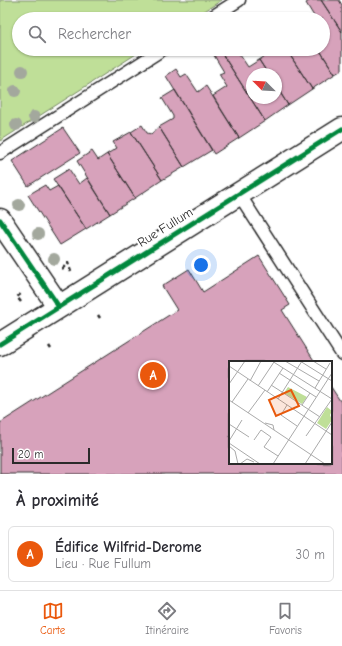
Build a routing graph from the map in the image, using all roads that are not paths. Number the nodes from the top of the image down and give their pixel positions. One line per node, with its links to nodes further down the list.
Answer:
1 (239, 0): 2 (lane)
2 (220, 12)
3 (152, 56): 5 (lane)
4 (342, 129): 6 (street, Rue Fullum)
5 (0, 153)
6 (240, 194): 8 (street, Rue Fullum); 10 (lane)
7 (0, 220): 8 (street)
8 (59, 308): 9 (street, Rue Fullum)
9 (0, 344)
10 (342, 354)

